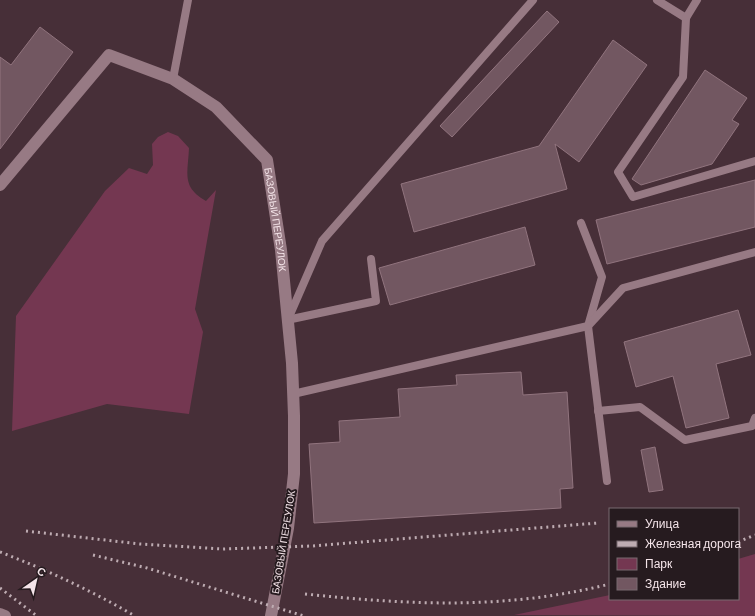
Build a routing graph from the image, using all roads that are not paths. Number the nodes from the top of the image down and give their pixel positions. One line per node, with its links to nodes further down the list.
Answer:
1 (188, 0): 6 (lane)
2 (533, 0): 12 (lane)
3 (657, 0): 5 (lane)
4 (697, 0): 5 (lane)
5 (686, 18): 7 (lane)
6 (173, 80): 8 (street, БАЗОВЫЙ ПЕРЕУЛОК); 12 (street, БАЗОВЫЙ ПЕРЕУЛОК)
7 (755, 161)
8 (0, 185)
9 (581, 224): 13 (lane)
10 (755, 252): 13 (lane)
11 (371, 259): 12 (lane)
12 (287, 320): 14 (street, БАЗОВЫЙ ПЕРЕУЛОК)
13 (588, 326): 14 (lane); 15 (lane)
14 (293, 394): 20 (street, БАЗОВЫЙ ПЕРЕУЛОК)
15 (598, 411): 16 (lane); 17 (lane)
16 (755, 418)
17 (607, 481)
18 (0, 614): 19 (street)
19 (5, 616)
20 (271, 616)

